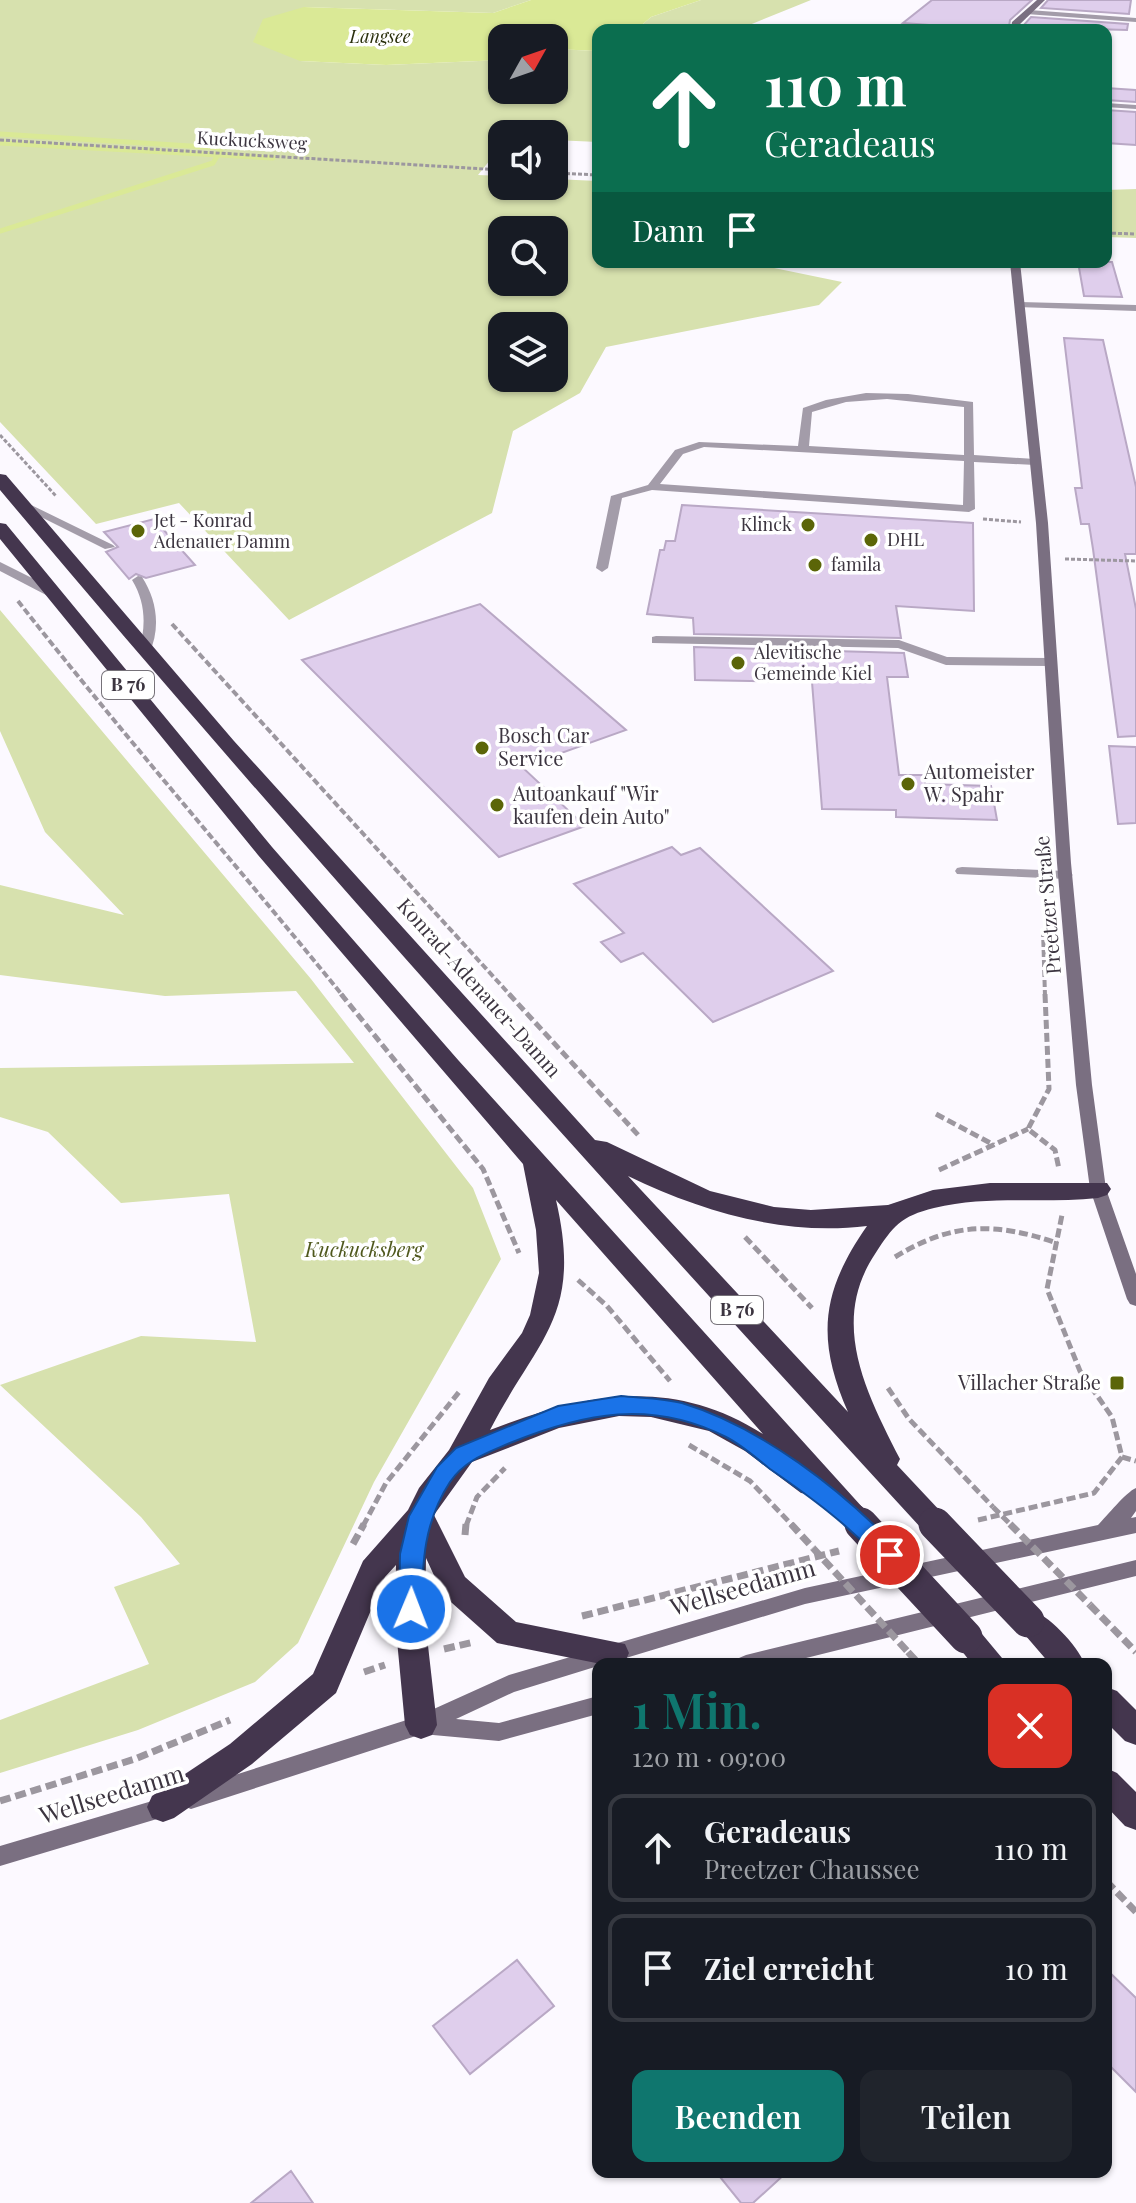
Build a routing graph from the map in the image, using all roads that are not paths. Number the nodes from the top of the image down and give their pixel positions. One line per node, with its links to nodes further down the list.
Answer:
1 (1041, 0): 2 (street)
2 (1029, 12): 3 (street); 4 (street)
3 (1136, 20)
4 (1020, 24)
5 (1112, 105): 6 (street)
6 (1136, 107)
7 (1016, 268): 8 (street, Preetzer Straße)
8 (1020, 305): 9 (street); 12 (street, Preetzer Straße)
9 (1136, 308)
10 (803, 448): 11 (street); 11 (street); 14 (street)
11 (969, 458): 12 (street); 14 (street)
12 (1035, 462): 24 (street, Preetzer Straße)
13 (0, 479): 15 (highway, Konrad-Adenauer-Damm / B 76)
14 (652, 487): 19 (street)
15 (18, 501): 17 (street); 23 (highway, Konrad-Adenauer-Damm / B 76)
16 (0, 528): 21 (highway, B 76)
17 (109, 547)
18 (0, 566): 21 (street)
19 (602, 568)
20 (138, 580): 23 (street)
21 (52, 593): 28 (highway, B 76)
22 (656, 640): 24 (street)
23 (145, 651): 27 (highway, Konrad-Adenauer-Damm / B 76)
24 (1050, 662): 26 (street, Preetzer Straße)
25 (962, 871): 26 (street)
26 (1066, 875): 29 (street, Preetzer Straße)
27 (572, 1133): 30 (highway); 33 (highway, Konrad-Adenauer-Damm / B 76)
28 (535, 1163): 32 (highway); 36 (highway, B 76)
29 (1098, 1189): 30 (highway); 31 (street, Preetzer Straße)
30 (888, 1214): 33 (highway)
31 (1136, 1299)
32 (463, 1454): 35 (highway); 36 (highway)
33 (901, 1488): 44 (highway, Konrad-Adenauer-Damm / B 76, bridge)
34 (1136, 1496): 38 (street)
35 (420, 1516): 40 (highway); 48 (highway); 51 (highway)
36 (853, 1516): 43 (highway, B 76, bridge)
37 (1136, 1525): 38 (street, Wellseedamm)
38 (1105, 1530): 40 (street, Wellseedamm)
39 (1136, 1568): 42 (street)
40 (614, 1653): 41 (street, Wellseedamm)
41 (597, 1658)
42 (770, 1658)
43 (986, 1658)
44 (1064, 1658)
45 (592, 1659): 48 (street, Wellseedamm)
46 (592, 1707): 48 (street, Wellseedamm)
47 (1112, 1707): 49 (highway)
48 (421, 1725): 51 (street, Wellseedamm)
49 (1136, 1731)
50 (1112, 1789): 52 (highway)
51 (163, 1807): 53 (street, Wellseedamm)
52 (1136, 1815)
53 (0, 1856)

